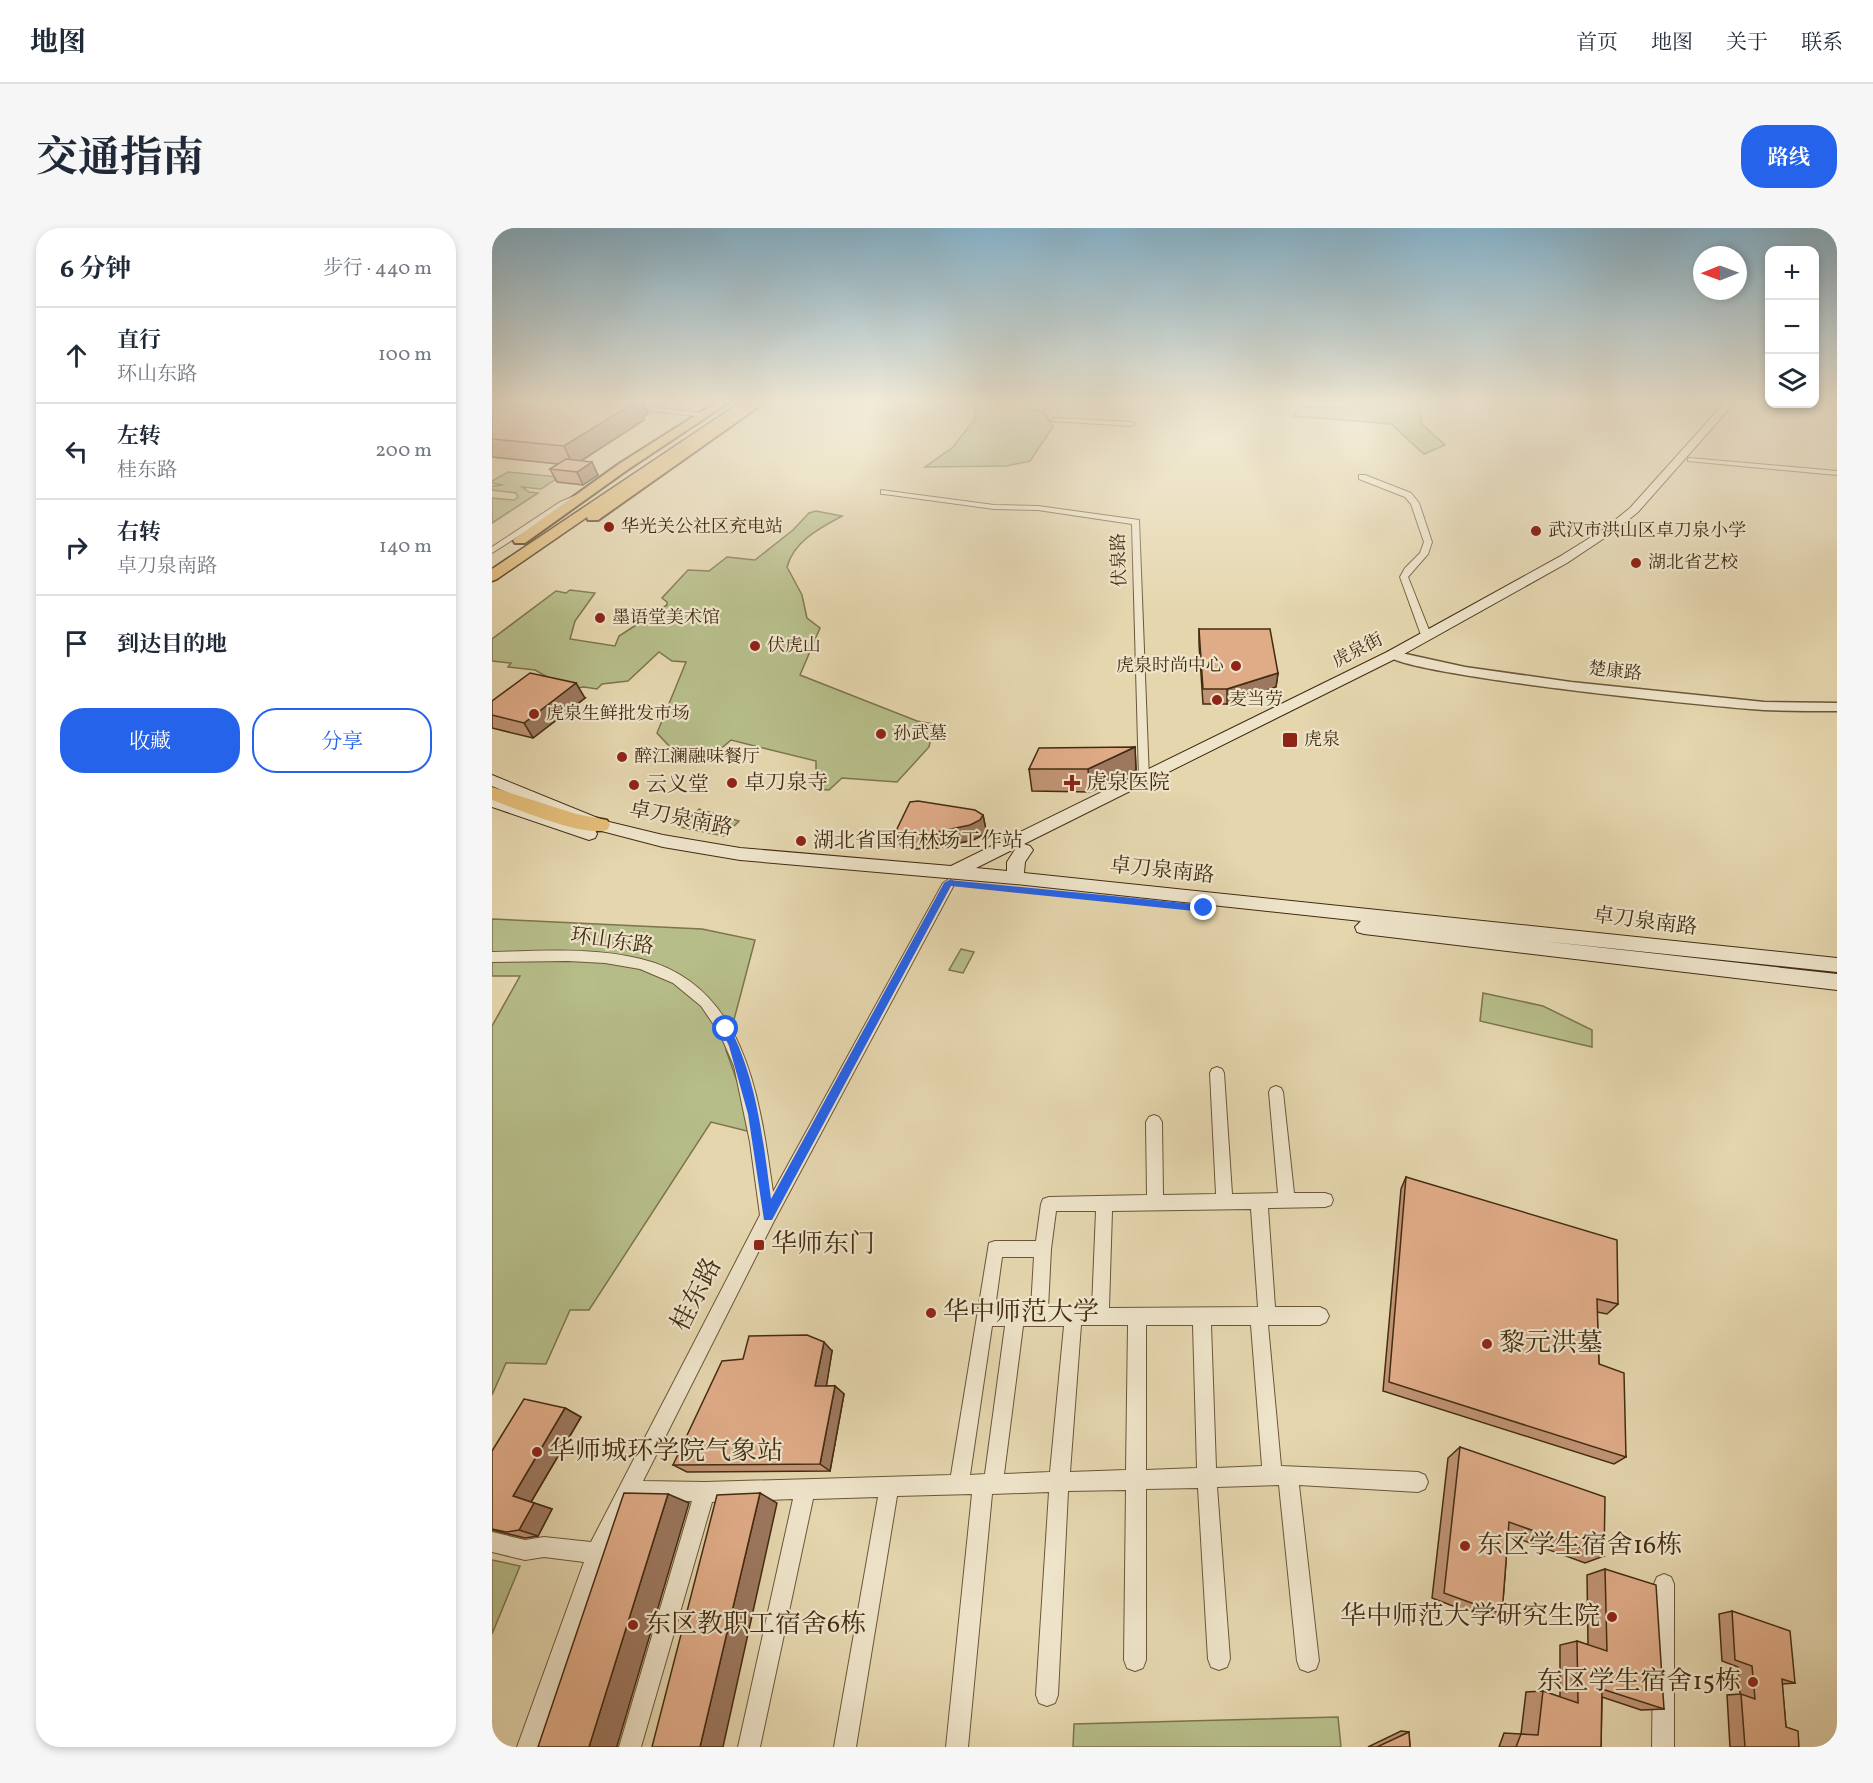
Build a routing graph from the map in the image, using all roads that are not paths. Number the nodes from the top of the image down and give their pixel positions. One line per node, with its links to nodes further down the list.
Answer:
1 (620, 471): 12 (main road)
2 (640, 471): 10 (highway)
3 (641, 471): 10 (highway)
4 (656, 471): 13 (main road)
5 (1669, 471): 18 (main road, 虎泉街)
6 (1681, 471): 19 (main road, 虎泉街)
7 (1813, 471): 8 (street)
8 (1837, 473)
9 (1362, 477): 18 (street)
10 (621, 484): 13 (highway); 14 (highway); 15 (highway)
11 (884, 492): 21 (street, 伏泉路)
12 (584, 495): 14 (main road); 15 (street)
13 (591, 514): 16 (highway); 17 (highway)
14 (520, 540): 15 (highway)
15 (494, 560)
16 (492, 576)
17 (492, 586)
18 (1426, 635): 19 (main road, 虎泉街)
19 (1398, 657): 20 (street, 楚康路); 21 (main road, 虎泉街); 26 (main road, 虎泉街)
20 (1837, 707)
21 (1144, 778): 27 (main road, 虎泉街)
22 (492, 780): 25 (main road, 卓刀泉南路)
23 (492, 793): 25 (highway)
24 (492, 801): 27 (main road, 卓刀泉南路)
25 (600, 825): 27 (main road, 卓刀泉南路)
26 (1024, 850): 27 (main road, 虎泉街); 28 (main road)
27 (958, 876): 28 (main road, 卓刀泉南路); 31 (main road, 卓刀泉南路); 41 (street, 桂东路)
28 (1015, 878): 30 (main road, 卓刀泉南路)
29 (492, 957): 41 (street, 环山东路)
30 (1837, 965)
31 (1837, 982)
32 (1217, 1073): 37 (street)
33 (1276, 1092): 35 (street)
34 (1154, 1122): 39 (street)
35 (1287, 1200): 36 (street); 38 (street)
36 (1325, 1200)
37 (1224, 1201): 38 (street); 39 (street)
38 (1259, 1201): 46 (street)
39 (1155, 1202): 40 (street)
40 (1104, 1203): 42 (street); 50 (street)
41 (768, 1216): 60 (street, 桂东路)
42 (1043, 1249): 44 (street); 48 (street)
43 (1320, 1316): 46 (street)
44 (985, 1317): 47 (street); 58 (street)
45 (1202, 1317): 46 (street); 51 (street); 53 (street)
46 (1263, 1317): 52 (street)
47 (1015, 1318): 48 (street); 57 (street)
48 (1039, 1318): 49 (street)
49 (1073, 1318): 50 (street); 56 (street)
50 (1100, 1318): 51 (street)
51 (1137, 1318): 54 (street)
52 (1280, 1476): 53 (street); 55 (street); 68 (street)
53 (1208, 1478): 54 (street); 66 (street)
54 (1136, 1480): 56 (street); 67 (street)
55 (1418, 1482)
56 (1059, 1483): 57 (street); 69 (street)
57 (988, 1485): 58 (street); 74 (street)
58 (959, 1486): 59 (street)
59 (889, 1488): 61 (street); 73 (street)
60 (628, 1490): 62 (street); 64 (street, 桂东路)
61 (805, 1490): 62 (street); 72 (street)
62 (705, 1492): 71 (street)
63 (492, 1542): 64 (street)
64 (598, 1553): 70 (street, 桂东路)
65 (1664, 1584): 75 (street)
66 (1219, 1659)
67 (1135, 1660)
68 (1308, 1661)
69 (1047, 1695)
70 (528, 1747)
71 (630, 1747)
72 (749, 1747)
73 (845, 1747)
74 (957, 1747)
75 (1663, 1747)

